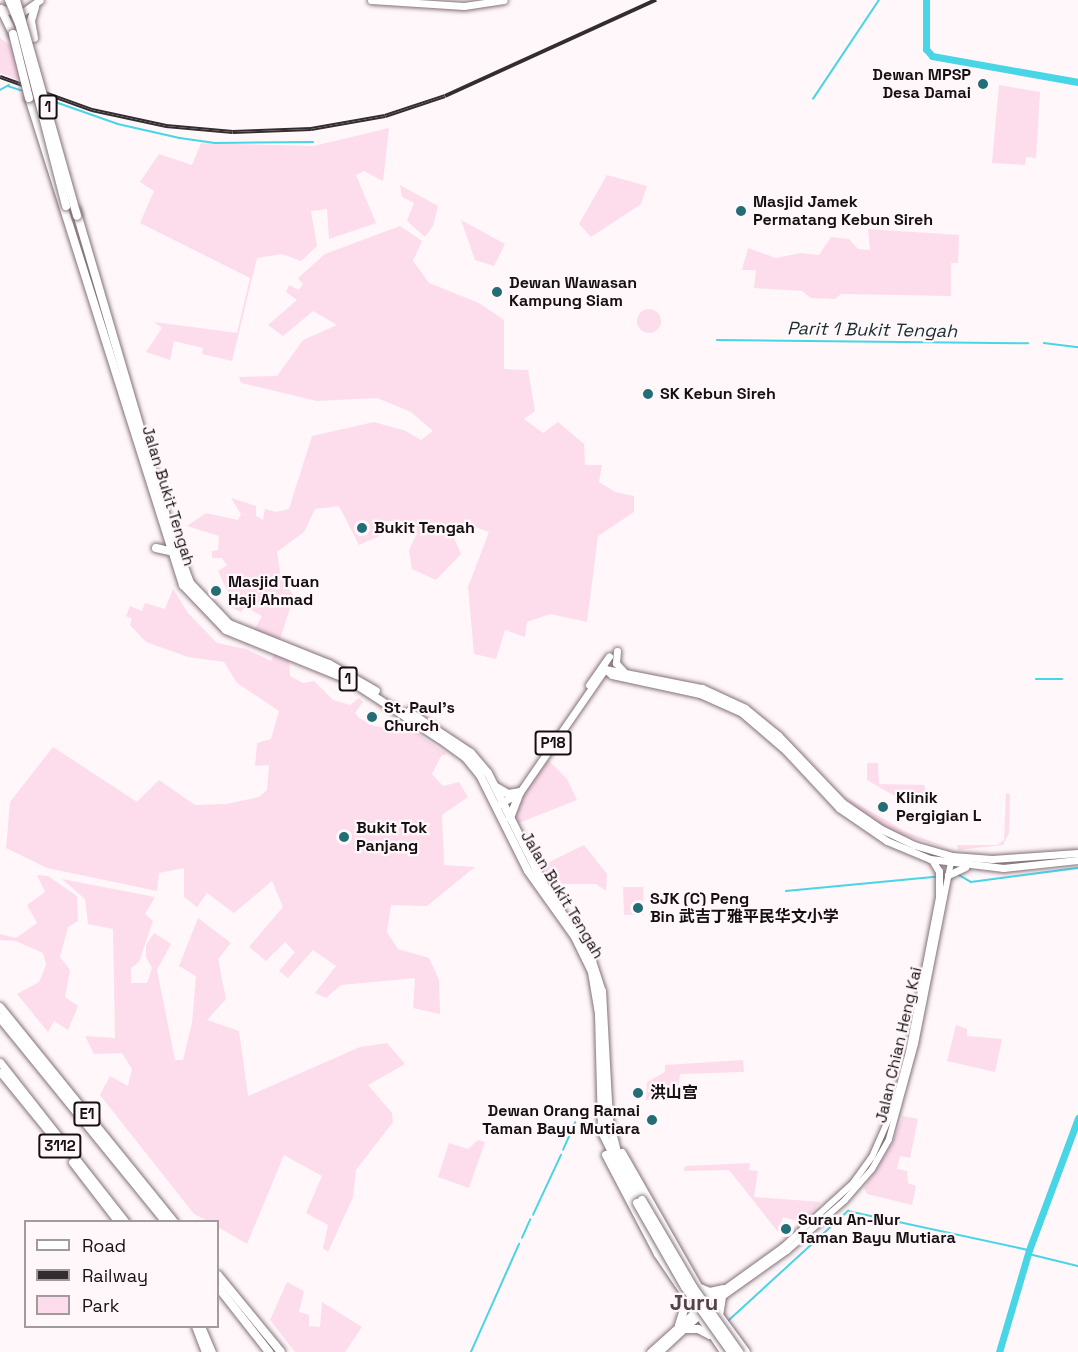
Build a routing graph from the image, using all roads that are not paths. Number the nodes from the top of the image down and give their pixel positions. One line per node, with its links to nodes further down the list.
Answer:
1 (9, 0): 8 (highway, 1, bridge)
2 (16, 0): 9 (highway, 1, bridge)
3 (48, 0): 6 (main road)
4 (371, 0): 5 (main road)
5 (504, 0)
6 (38, 4): 7 (main road); 9 (highway, bridge)
7 (1, 9): 8 (highway, bridge)
8 (67, 209): 11 (highway, Jalan Bukit Tengah / 1)
9 (77, 216): 16 (highway, Jalan Bukit Tengah / 1)
10 (156, 548): 11 (highway)
11 (169, 551): 18 (highway, Jalan Bukit Tengah / 1)
12 (617, 651): 14 (main road)
13 (609, 656): 15 (main road)
14 (626, 675): 15 (main road); 15 (main road, P18); 21 (main road); 22 (main road)
15 (591, 686): 17 (main road, P18)
16 (495, 786): 17 (highway); 18 (highway, Jalan Bukit Tengah / 1)
17 (520, 792): 18 (main road, P18); 19 (highway)
18 (499, 805): 19 (highway, Jalan Bukit Tengah / 1); 33 (highway, Jalan Bukit Tengah / 1)
19 (510, 818): 34 (highway, Jalan Bukit Tengah / 1)
20 (1078, 853): 22 (main road)
21 (930, 859): 22 (main road); 26 (main road)
22 (950, 860): 24 (main road); 25 (main road, Jalan Chian Heng Kai); 26 (main road, Jalan Chian Heng Kai)
23 (1078, 860): 24 (main road)
24 (968, 866): 25 (main road)
25 (948, 875): 44 (main road, Jalan Chian Heng Kai)
26 (939, 900): 31 (main road, Jalan Chian Heng Kai)
27 (0, 1007): 39 (highway, E1)
28 (0, 1018): 38 (highway, E1)
29 (0, 1062): 37 (main road, 3112)
30 (0, 1072): 36 (main road, 3112)
31 (896, 1099): 32 (main road); 44 (main road, Jalan Chian Heng Kai)
32 (888, 1105)
33 (603, 1132): 35 (highway, Jalan Bukit Tengah / 1); 43 (highway)
34 (612, 1133): 35 (highway, Jalan Bukit Tengah / 1); 41 (highway)
35 (639, 1202): 61 (highway, Jalan Bukit Tengah / 1, bridge); 62 (highway, Jalan Bukit Tengah / 1, bridge)
36 (117, 1220)
37 (125, 1220)
38 (165, 1220)
39 (173, 1220)
40 (219, 1276): 57 (highway)
41 (697, 1284): 43 (highway); 44 (highway); 46 (highway)
42 (219, 1288): 56 (highway)
43 (680, 1290): 45 (highway)
44 (723, 1294): 46 (main road, Jalan Chian Heng Kai); 48 (highway)
45 (687, 1300): 47 (highway); 49 (highway)
46 (710, 1303): 47 (main road); 48 (highway)
47 (696, 1314): 49 (main road); 53 (highway)
48 (719, 1316): 52 (highway)
49 (682, 1327): 53 (highway); 58 (main road); 59 (main road)
50 (196, 1328): 54 (main road)
51 (202, 1328): 55 (main road)
52 (728, 1329): 53 (highway); 63 (highway)
53 (712, 1337): 60 (highway)
54 (205, 1352)
55 (212, 1352)
56 (269, 1352)
57 (281, 1352)
58 (650, 1352)
59 (659, 1352)
60 (724, 1352)
61 (731, 1352)
62 (739, 1352)
63 (746, 1352)

